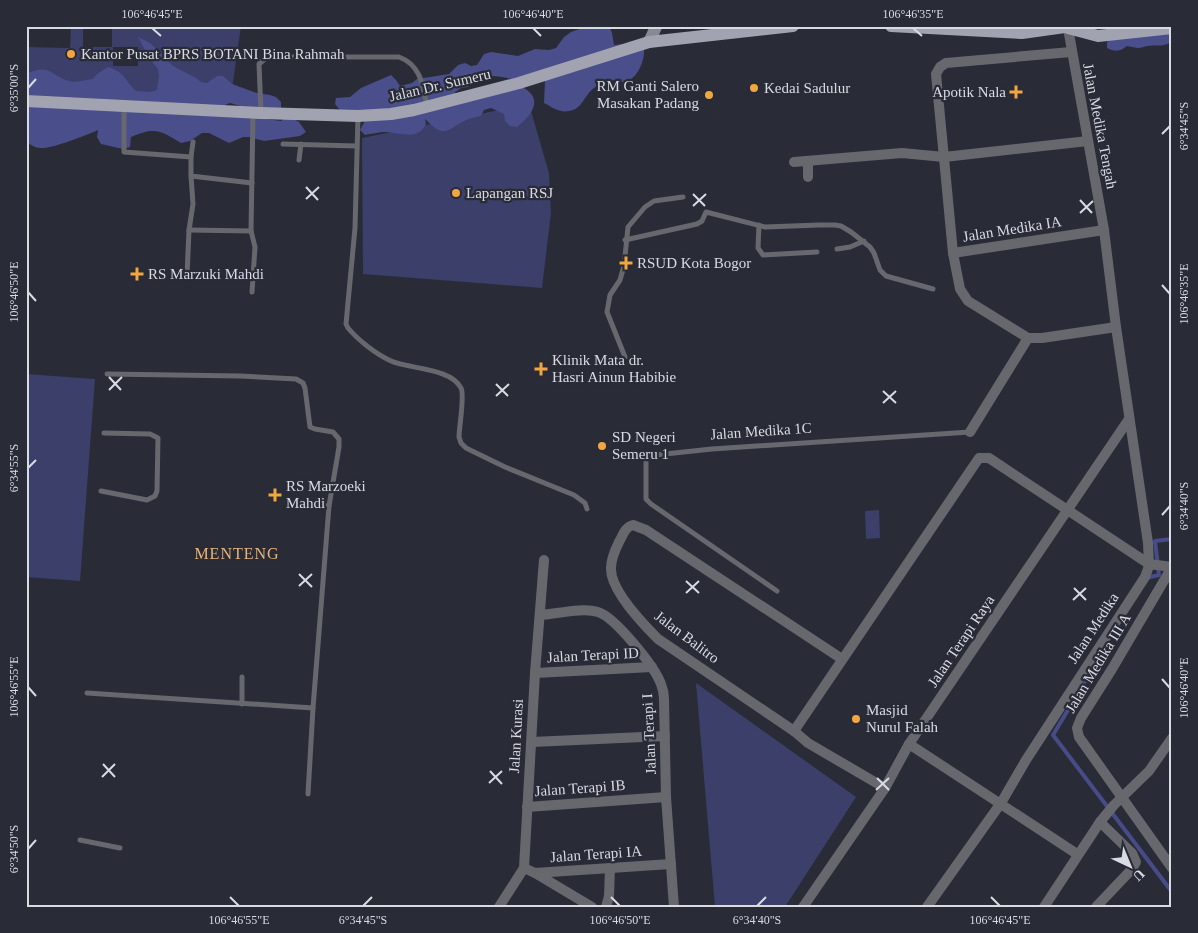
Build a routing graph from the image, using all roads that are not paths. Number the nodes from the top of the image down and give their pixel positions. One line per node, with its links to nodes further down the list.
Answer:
1 (656, 26): 7 (main road); 8 (main road)
2 (793, 26): 7 (main road, Jalan Dr. Sumeru)
3 (891, 26): 4 (main road)
4 (934, 27): 5 (main road)
5 (1070, 27): 6 (main road); 9 (street, Jalan Medika Tengah)
6 (1172, 28)
7 (665, 40): 8 (main road, Jalan Dr. Sumeru)
8 (649, 42): 12 (main road, Jalan Dr. Sumeru)
9 (1071, 52): 15 (street, Jalan Medika Tengah); 21 (street, Jalan Medika IA)
10 (26, 101): 11 (main road, Jalan Dr. Sumeru)
11 (124, 106): 13 (main road, Jalan Dr. Sumeru); 20 (lane)
12 (428, 107): 13 (lane); 14 (main road, Jalan Dr. Sumeru)
13 (257, 112): 14 (main road, Jalan Dr. Sumeru); 27 (lane)
14 (358, 116): 19 (lane)
15 (1088, 141): 21 (street); 31 (street, Jalan Medika Tengah)
16 (194, 142): 20 (lane)
17 (283, 144): 18 (lane)
18 (301, 144): 19 (lane); 22 (lane)
19 (356, 146): 51 (lane)
20 (191, 156): 25 (lane)
21 (944, 157): 23 (street); 37 (street, Jalan Medika IA)
22 (299, 160)
23 (808, 161): 24 (street); 26 (street)
24 (794, 162)
25 (191, 176): 27 (lane); 30 (lane)
26 (808, 177)
27 (252, 183): 32 (lane)
28 (683, 197): 33 (lane)
29 (759, 225): 33 (lane); 34 (lane); 36 (lane)
30 (188, 230): 32 (lane); 38 (lane)
31 (1104, 230): 37 (street, Jalan Medika IA); 41 (street, Jalan Medika Tengah)
32 (251, 231): 40 (lane)
33 (626, 240): 43 (lane)
34 (864, 241): 35 (lane); 39 (lane)
35 (837, 249)
36 (818, 252)
37 (953, 253): 42 (street, Jalan Medika IA)
38 (187, 276)
39 (933, 289)
40 (252, 292)
41 (1116, 327): 42 (street); 45 (street, Jalan Medika)
42 (1028, 338): 47 (street, Jalan Medika 1C)
43 (625, 357)
44 (107, 374): 50 (lane)
45 (1129, 419): 52 (street, Jalan Terapi Raya); 54 (street, Jalan Medika)
46 (104, 432): 48 (lane)
47 (970, 432): 55 (lane, Jalan Medika 1C)
48 (101, 491)
49 (292, 505): 50 (lane)
50 (328, 506): 63 (lane)
51 (586, 509)
52 (1068, 509): 54 (street); 57 (street); 68 (street, Jalan Terapi Raya)
53 (544, 560): 56 (street, Jalan Kurasi)
54 (1162, 566): 72 (street, Jalan Medika III A); 73 (street, Jalan Medika)
55 (777, 591)
56 (540, 615): 58 (street, Jalan Terapi I); 59 (street, Jalan Kurasi)
57 (842, 659): 64 (street); 64 (street, Jalan Balitro)
58 (652, 667): 59 (street, Jalan Terapi ID); 65 (street, Jalan Terapi I)
59 (535, 673): 67 (street, Jalan Kurasi)
60 (242, 678): 62 (lane)
61 (87, 693): 62 (lane)
62 (242, 704): 63 (lane)
63 (313, 708): 70 (lane)
64 (794, 731): 69 (street)
65 (665, 736): 67 (street); 71 (street, Jalan Terapi I)
66 (1172, 738): 72 (street)
67 (532, 742): 74 (street, Jalan Kurasi)
68 (909, 744): 69 (street, Jalan Terapi Raya); 73 (street)
69 (885, 788): 88 (street, Jalan Terapi Raya)
70 (308, 794)
71 (666, 797): 74 (street, Jalan Terapi IB); 79 (street, Jalan Terapi I)
72 (1122, 798): 75 (street); 82 (street)
73 (1000, 803): 78 (street); 89 (street, Jalan Medika)
74 (527, 807): 80 (street, Jalan Kurasi)
75 (1101, 820): 78 (street); 91 (street)
76 (80, 840): 77 (lane)
77 (120, 848)
78 (1077, 854): 90 (street)
79 (671, 864): 81 (street, Jalan Terapi IA); 87 (street, Jalan Terapi I)
80 (524, 868): 83 (street, Jalan Terapi IA); 84 (street, Jalan Kurasi)
81 (610, 868): 83 (street, Jalan Terapi IA); 86 (street)
82 (1172, 868)
83 (535, 873): 85 (street)
84 (499, 907)
85 (592, 907)
86 (606, 907)
87 (674, 907)
88 (803, 907)
89 (928, 907)
90 (1044, 907)
91 (1096, 907)

